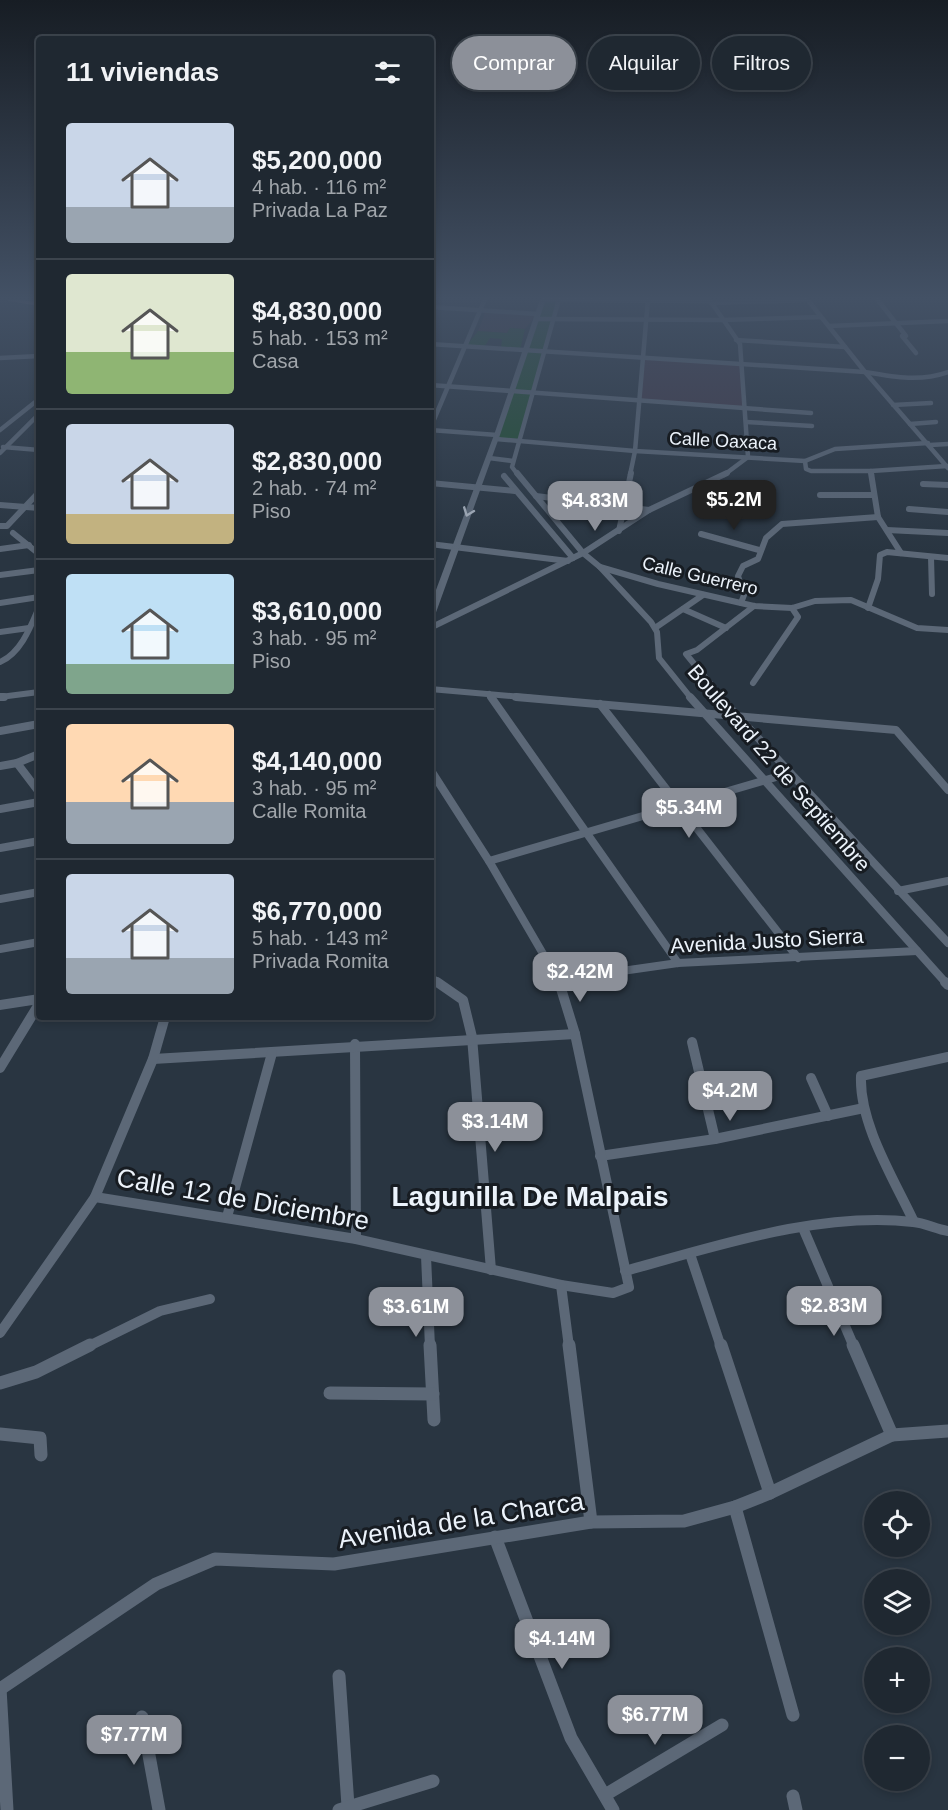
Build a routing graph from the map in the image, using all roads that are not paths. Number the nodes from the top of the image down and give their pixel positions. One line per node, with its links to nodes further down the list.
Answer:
1 (515, 383): 8 (street)
2 (535, 383): 9 (street)
3 (642, 383): 11 (street)
4 (744, 383): 14 (street)
5 (875, 383): 13 (street)
6 (434, 385): 7 (street)
7 (449, 386): 8 (street); 17 (street)
8 (513, 391): 9 (street); 24 (street)
9 (532, 393): 11 (street); 25 (street)
10 (36, 401): 23 (street)
11 (640, 402): 14 (street); 31 (street)
12 (931, 402): 13 (street)
13 (893, 405): 20 (street)
14 (746, 408): 15 (street); 18 (street)
15 (812, 413)
16 (36, 417): 28 (street)
17 (434, 420)
18 (746, 422): 21 (street); 33 (street)
19 (936, 422): 20 (street)
20 (910, 424): 27 (street)
21 (812, 426)
22 (434, 429): 24 (street, Calle Oaxaca)
23 (0, 430)
24 (497, 437): 25 (street, Calle Oaxaca); 34 (street)
25 (519, 441): 31 (street, Calle Oaxaca); 35 (street)
26 (948, 444): 27 (street)
27 (931, 446): 29 (street); 36 (street); 37 (street)
28 (3, 447): 30 (street); 32 (street)
29 (948, 449)
30 (36, 450)
31 (635, 451): 33 (street, Calle Oaxaca); 52 (street)
32 (0, 453)
33 (748, 457): 36 (street, Calle Oaxaca); 43 (street)
34 (489, 458): 35 (street); 44 (street)
35 (513, 461): 50 (street, Calle Guerrero)
36 (805, 461): 38 (street)
37 (947, 467): 38 (street)
38 (871, 471): 49 (street)
39 (504, 476): 45 (street)
40 (434, 483): 44 (street)
41 (923, 484): 42 (street)
42 (948, 485)
43 (701, 486): 46 (street); 56 (street)
44 (477, 487): 45 (street); 67 (street, one-way to 67)
45 (515, 491): 75 (street)
46 (730, 491)
47 (36, 495): 53 (street)
48 (820, 495): 49 (street)
49 (874, 495): 58 (street)
50 (536, 496): 52 (street); 71 (street, Calle Guerrero)
51 (0, 505): 53 (street)
52 (624, 505): 56 (street); 61 (street)
53 (26, 507): 54 (street); 59 (street)
54 (36, 508)
55 (909, 509): 57 (street)
56 (649, 510): 61 (street)
57 (948, 512)
58 (878, 517): 60 (street); 69 (street)
59 (0, 526)
60 (887, 530): 63 (street); 72 (street)
61 (619, 531): 71 (street)
62 (13, 533): 66 (street)
63 (948, 533)
64 (702, 534): 69 (street)
65 (434, 544): 67 (street)
66 (29, 545): 68 (street); 70 (street)
67 (455, 546): 75 (street); 85 (street)
68 (0, 549)
69 (759, 550): 83 (street)
70 (36, 551)
71 (583, 553): 75 (street); 76 (street, Calle Guerrero)
72 (901, 553): 73 (street); 87 (street)
73 (932, 557): 74 (street); 79 (street)
74 (948, 558)
75 (571, 559): 90 (street)
76 (600, 567): 80 (street, Calle Guerrero); 92 (street)
77 (36, 570): 78 (street)
78 (0, 575)
79 (932, 594)
80 (703, 595): 83 (street, Calle Guerrero); 88 (street)
81 (36, 597): 82 (street)
82 (0, 603)
83 (741, 603): 84 (street, Calle Guerrero)
84 (753, 606): 86 (street, Calle Guerrero); 93 (street)
85 (434, 607)
86 (792, 608): 87 (street, Calle Guerrero); 97 (street)
87 (868, 608): 94 (street, Calle Guerrero)
88 (683, 609): 92 (street); 93 (street)
89 (36, 613): 91 (street)
90 (434, 626)
91 (29, 628): 95 (street); 96 (street)
92 (655, 628): 103 (street, Boulevard 22 de Septiembre)
93 (726, 628): 104 (street, Boulevard 22 de Septiembre)
94 (948, 630)
95 (0, 632)
96 (3, 661)
97 (753, 683)
98 (434, 689): 100 (street)
99 (36, 692): 101 (street)
100 (489, 694): 102 (street); 118 (street)
101 (0, 697)
102 (600, 704): 103 (street); 116 (street)
103 (704, 714): 104 (street); 112 (street, Boulevard 22 de Septiembre)
104 (737, 717): 110 (street, Boulevard 22 de Septiembre); 114 (street)
105 (36, 725): 106 (street)
106 (0, 731)
107 (36, 755): 108 (street)
108 (17, 763): 109 (street); 113 (street)
109 (0, 766)
110 (790, 773): 112 (street); 123 (street, Boulevard 22 de Septiembre)
111 (434, 776): 121 (street)
112 (764, 782): 116 (street); 129 (street, Boulevard 22 de Septiembre)
113 (36, 788)
114 (948, 790)
115 (36, 803): 117 (street)
116 (679, 805): 118 (street); 130 (street)
117 (0, 809)
118 (586, 832): 121 (street); 131 (street)
119 (36, 842): 120 (street)
120 (0, 848)
121 (489, 861): 134 (street)
122 (948, 881): 123 (street)
123 (898, 891): 127 (street, Boulevard 22 de Septiembre)
124 (36, 893): 125 (street)
125 (0, 899)
126 (36, 943): 128 (street)
127 (948, 943)
128 (0, 949)
129 (918, 951): 130 (street, Avenida Justo Sierra); 132 (street, Boulevard 22 de Septiembre)
130 (798, 958): 131 (street, Avenida Justo Sierra)
131 (678, 963): 134 (street, Avenida Justo Sierra)
132 (944, 975): 135 (street, Boulevard 22 de Septiembre)
133 (434, 980): 141 (street)
134 (559, 980): 140 (street)
135 (948, 985)
136 (36, 1001): 137 (street)
137 (0, 1005)
138 (36, 1006): 147 (street)
139 (164, 1020): 146 (street)
140 (575, 1034): 141 (street); 152 (street)
141 (472, 1037): 143 (street); 161 (street)
142 (692, 1042): 151 (street)
143 (355, 1044): 144 (street); 158 (street)
144 (272, 1053): 146 (street); 154 (street)
145 (948, 1057): 149 (street)
146 (153, 1059): 153 (street)
147 (1, 1066)
148 (811, 1078): 150 (street)
149 (864, 1108): 150 (street); 155 (street)
150 (828, 1116): 151 (street)
151 (715, 1139): 152 (street)
152 (600, 1155): 162 (street)
153 (95, 1197): 154 (street, Calle 12 de Diciembre); 165 (street)
154 (227, 1217): 158 (street, Calle 12 de Diciembre)
155 (914, 1222): 156 (street); 157 (street)
156 (803, 1228): 159 (street); 172 (street)
157 (947, 1233)
158 (356, 1239): 160 (street, Calle 12 de Diciembre)
159 (690, 1254): 162 (street); 174 (street)
160 (426, 1256): 161 (street, Calle 12 de Diciembre); 168 (street)
161 (491, 1270): 163 (street, Calle 12 de Diciembre)
162 (625, 1270): 163 (street, Calle 12 de Diciembre)
163 (561, 1285): 176 (street)
164 (210, 1299): 166 (street)
165 (0, 1333)
166 (0, 1383)
167 (330, 1393): 168 (street)
168 (433, 1394): 169 (street)
169 (434, 1420)
170 (948, 1431): 172 (street, Avenida de la Charca)
171 (0, 1434): 173 (street)
172 (892, 1435): 174 (street, Avenida de la Charca)
173 (41, 1455)
174 (770, 1493): 175 (street, Avenida de la Charca)
175 (735, 1507): 176 (street, Avenida de la Charca); 180 (street)
176 (591, 1522): 177 (street, Avenida de la Charca)
177 (495, 1537): 179 (street, Avenida de la Charca); 184 (street)
178 (339, 1676): 185 (street)
179 (0, 1689): 186 (street)
180 (794, 1715)
181 (142, 1717): 187 (street)
182 (722, 1725): 184 (street)
183 (433, 1781): 185 (street)
184 (605, 1796): 188 (street)
185 (344, 1808)
186 (7, 1810)
187 (159, 1810)
188 (613, 1810)

